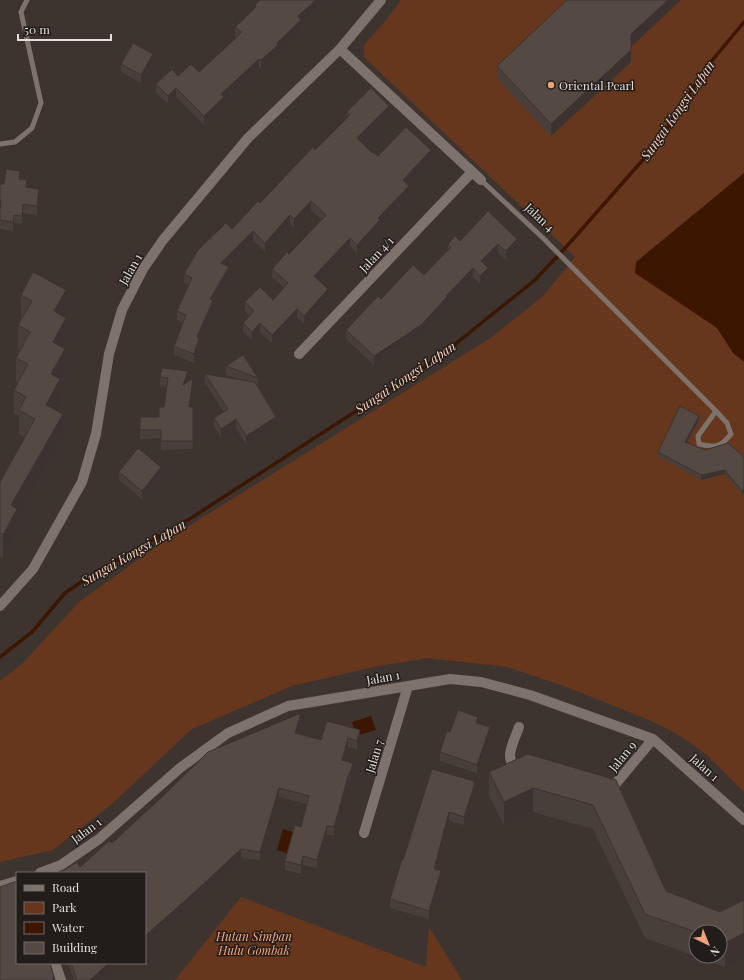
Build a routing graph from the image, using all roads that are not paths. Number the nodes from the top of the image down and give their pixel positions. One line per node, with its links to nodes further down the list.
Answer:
1 (27, 0): 4 (lane)
2 (381, 0): 3 (street, Jalan 1)
3 (340, 49): 5 (street, Jalan 4); 9 (street, Jalan 1)
4 (0, 144)
5 (472, 172): 6 (street, Jalan 4); 7 (street, Jalan 4/1)
6 (481, 180): 8 (lane, Jalan 4)
7 (299, 354)
8 (716, 411): 8 (lane, Jalan 4)
9 (0, 606)
10 (408, 686): 12 (street, Jalan 1); 16 (street, Jalan 7); 17 (street, Jalan 1)
11 (519, 727): 13 (street)
12 (653, 739): 14 (street, Jalan 9); 15 (street, Jalan 1)
13 (532, 772)
14 (601, 792)
15 (744, 820)
16 (364, 833)
17 (43, 872)
18 (16, 881): 19 (street)
19 (0, 886)
20 (56, 964): 21 (street)
21 (61, 980)

